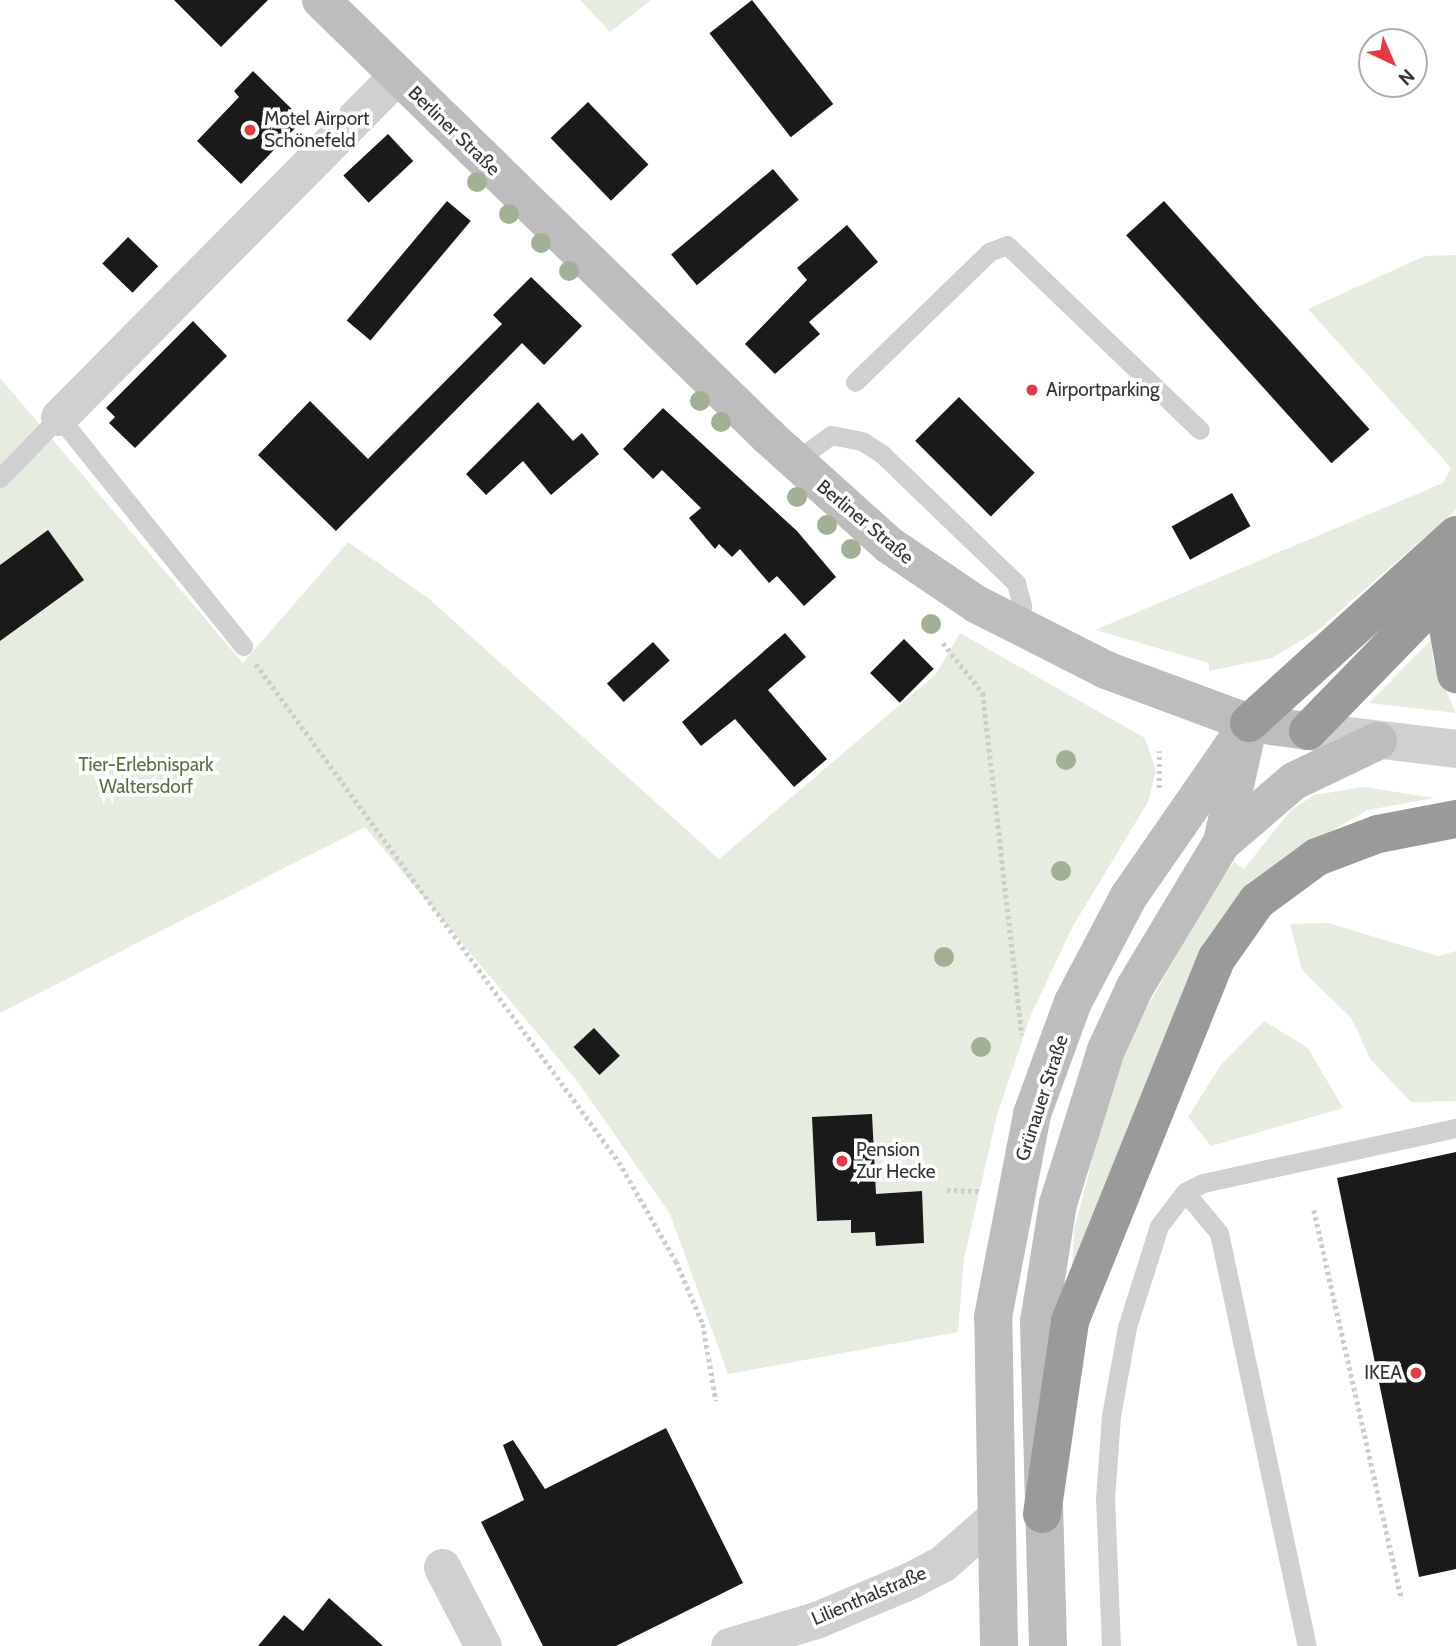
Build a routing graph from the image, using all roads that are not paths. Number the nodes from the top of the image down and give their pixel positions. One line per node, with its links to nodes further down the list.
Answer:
1 (321, 0): 2 (main road, Berliner Straße)
2 (398, 75): 4 (street, Berliner Straße); 6 (main road, Berliner Straße)
3 (855, 382): 5 (lane)
4 (59, 416): 7 (lane); 11 (lane)
5 (1200, 430)
6 (795, 461): 10 (main road, Berliner Straße); 10 (lane)
7 (0, 478)
8 (1456, 535): 13 (highway)
9 (1456, 581): 12 (highway); 14 (highway)
10 (1013, 625): 13 (main road, Berliner Straße)
11 (243, 646)
12 (1456, 674)
13 (1249, 723): 14 (main road, Berliner Straße); 18 (main road); 22 (main road, Grünauer Straße)
14 (1308, 731): 15 (street, Berliner Straße)
15 (1378, 741): 16 (street, Berliner Straße); 18 (main road)
16 (1456, 750)
17 (1456, 819): 21 (highway)
18 (1222, 842): 21 (main road)
19 (1456, 1128): 20 (lane)
20 (1185, 1192): 28 (lane); 29 (lane)
21 (1042, 1514): 27 (main road)
22 (994, 1518): 25 (street, Lilienthalstraße); 26 (main road, Grünauer Straße)
23 (442, 1567): 24 (street)
24 (483, 1646)
25 (729, 1646)
26 (999, 1646)
27 (1048, 1646)
28 (1111, 1646)
29 (1307, 1646)

